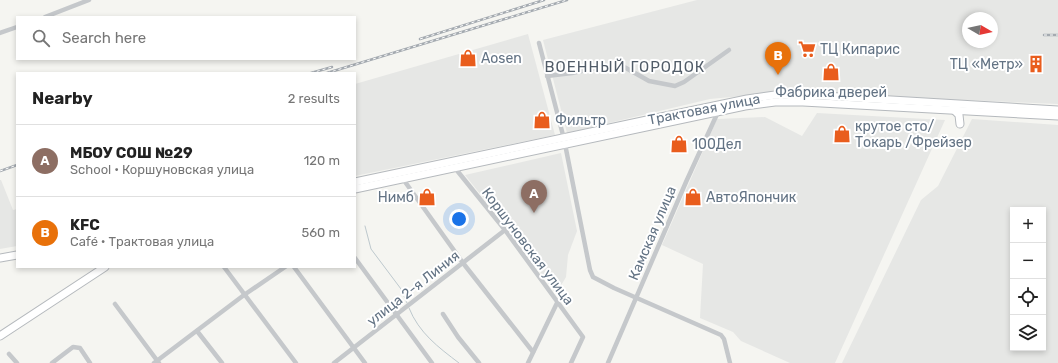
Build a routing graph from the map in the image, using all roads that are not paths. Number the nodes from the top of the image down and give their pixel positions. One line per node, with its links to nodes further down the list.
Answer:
1 (90, 0): 2 (street)
2 (48, 16)
3 (16, 27): 4 (street)
4 (0, 33)
5 (539, 43): 7 (street)
6 (729, 50): 7 (street)
7 (547, 76): 13 (street)
8 (954, 110): 10 (main road, Трактовая улица); 11 (main road, Трактовая улица); 12 (main road)
9 (1058, 110): 13 (main road, Трактовая улица)
10 (718, 112): 13 (main road, Трактовая улица); 28 (street, Камская улица)
11 (1058, 116)
12 (960, 124)
13 (564, 142): 14 (main road, Трактовая улица); 16 (main road, Трактовая улица); 28 (street)
14 (455, 168): 15 (main road, Трактовая улица); 18 (street, Коршуновская улица)
15 (403, 179): 17 (main road, Трактовая улица); 22 (street)
16 (356, 182)
17 (356, 189)
18 (505, 230): 22 (street, улица 2-я Линия); 29 (street, Коршуновская улица)
19 (16, 255): 20 (main road)
20 (0, 258)
21 (356, 259): 32 (street)
22 (463, 263): 32 (street, улица 2-я Линия); 36 (street)
23 (103, 268): 34 (main road)
24 (225, 268): 27 (street)
25 (284, 268): 27 (street)
26 (295, 268): 35 (street)
27 (244, 295): 33 (street); 43 (street)
28 (636, 298): 50 (street, Камская улица); 51 (street)
29 (557, 303): 36 (street); 49 (street, Коршуновская улица)
30 (115, 304): 38 (street)
31 (443, 314): 47 (street)
32 (397, 315): 35 (street, улица 2-я Линия); 46 (street)
33 (196, 331): 38 (street); 42 (street)
34 (0, 336)
35 (354, 348): 44 (street, улица 2-я Линия); 45 (street)
36 (533, 352): 48 (street)
37 (9, 354): 39 (street)
38 (157, 362)
39 (17, 363)
40 (52, 363): 41 (street)
41 (90, 363)
42 (222, 363)
43 (296, 363)
44 (334, 363)
45 (365, 363)
46 (432, 363)
47 (479, 363)
48 (528, 363)
49 (571, 363)
50 (608, 363)
51 (730, 363)

